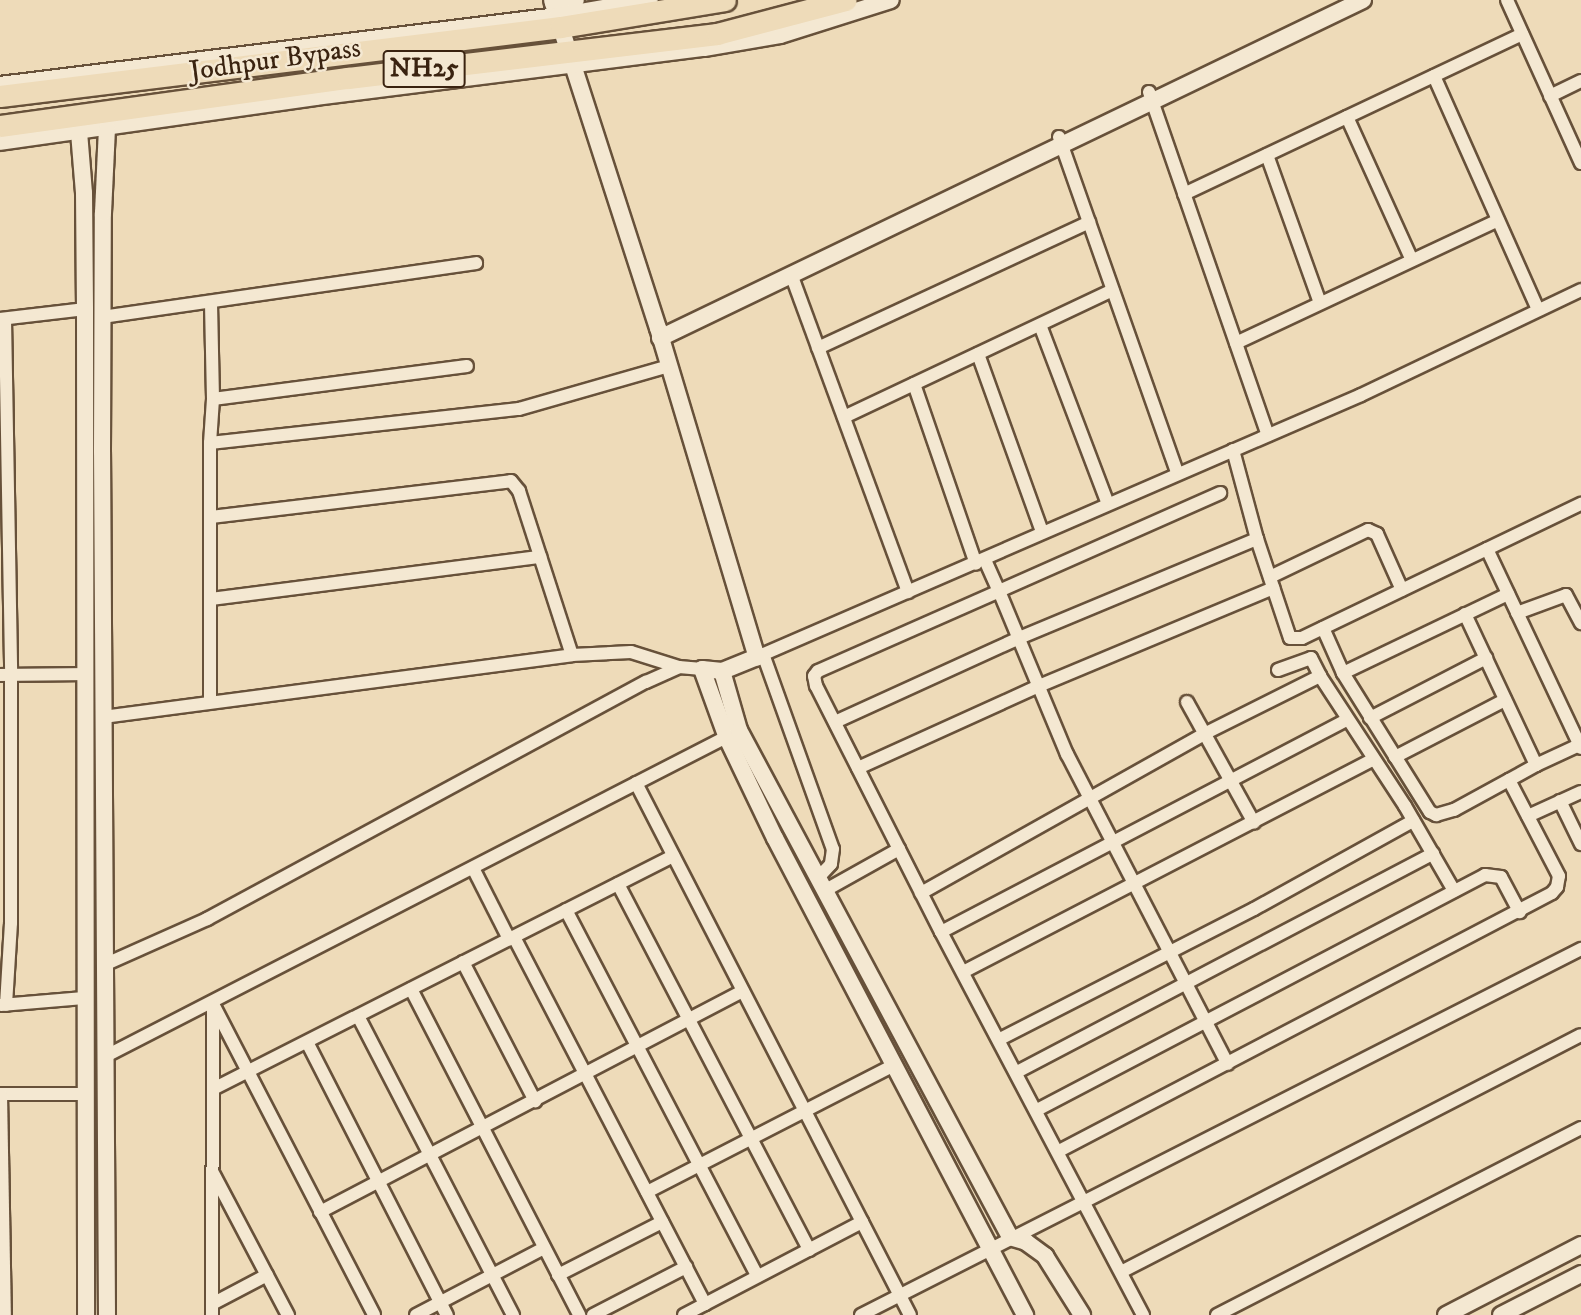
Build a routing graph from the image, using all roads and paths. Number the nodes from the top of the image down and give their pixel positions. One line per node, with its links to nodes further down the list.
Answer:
1 (576, 0): 9 (street)
2 (650, 0): 9 (street)
3 (725, 0): 9 (highway)
4 (846, 0): 11 (highway, Jodhpur Bypass / NH25)
5 (891, 0): 11 (street)
6 (1345, 0): 16 (street)
7 (1363, 0): 16 (street)
8 (1507, 0): 10 (street)
9 (556, 11): 11 (street); 14 (street); 15 (highway)
10 (1522, 34): 12 (street); 17 (street)
11 (572, 59): 19 (highway, Jodhpur Bypass / NH25); 20 (street); 41 (street)
12 (1434, 76): 18 (street); 27 (street)
13 (1581, 81): 17 (street)
14 (0, 85)
15 (0, 96)
16 (1150, 96): 22 (street); 26 (street)
17 (1550, 96): 25 (street)
18 (1347, 117): 24 (street); 29 (street)
19 (0, 125)
20 (107, 128): 21 (street); 38 (street)
21 (79, 132): 23 (street); 36 (street)
22 (1060, 141): 28 (street); 31 (street); 41 (street)
23 (0, 142)
24 (1267, 155): 26 (street); 35 (street)
25 (1581, 163)
26 (1184, 194): 42 (street)
27 (1498, 220): 29 (street); 37 (street)
28 (1089, 222): 32 (street); 43 (street)
29 (1412, 260): 35 (street)
30 (476, 263): 34 (street)
31 (791, 274): 41 (street); 43 (street)
32 (1113, 290): 40 (street); 53 (street)
33 (1581, 290): 37 (street)
34 (211, 302): 38 (street); 48 (street)
35 (1320, 303): 42 (street)
36 (85, 309): 39 (street); 84 (street)
37 (1538, 310): 50 (street)
38 (102, 317): 91 (street)
39 (2, 319): 58 (street)
40 (1040, 325): 44 (street); 55 (street)
41 (659, 333): 46 (street)
42 (1236, 343): 50 (street)
43 (818, 348): 49 (street)
44 (978, 354): 47 (street); 59 (street)
45 (467, 366): 48 (street)
46 (668, 366): 51 (street); 77 (street)
47 (914, 384): 49 (street); 63 (street)
48 (213, 399): 51 (street)
49 (844, 417): 67 (street)
50 (1268, 435): 52 (street)
51 (210, 443): 57 (street)
52 (1233, 450): 53 (street); 60 (street)
53 (1178, 474): 55 (street)
54 (1220, 493): 66 (street)
55 (1108, 503): 59 (street)
56 (1581, 504): 61 (street)
57 (211, 517): 62 (street); 70 (street)
58 (4, 529): 68 (street)
59 (1042, 532): 63 (street)
60 (1257, 539): 64 (street); 75 (street)
61 (1487, 550): 65 (street); 69 (street)
62 (540, 557): 70 (street); 76 (street)
63 (981, 562): 66 (street); 67 (street)
64 (1271, 582): 65 (street); 74 (street); 87 (street)
65 (1402, 590): 74 (street)
66 (999, 591): 75 (street); 94 (street)
67 (908, 592): 77 (street)
68 (5, 593): 85 (street)
69 (1507, 594): 71 (street); 72 (street)
70 (211, 599): 89 (street)
71 (1517, 613): 73 (street); 97 (street)
72 (1465, 614): 78 (street); 83 (street)
73 (1581, 623)
74 (1323, 628): 83 (street)
75 (1019, 638): 87 (street); 94 (street)
76 (572, 655): 79 (street); 89 (street)
77 (760, 656): 82 (street); 119 (street)
78 (1486, 658): 88 (street); 92 (street)
79 (679, 667): 80 (street); 130 (street)
80 (702, 669): 82 (street); 95 (street)
81 (1278, 670): 86 (street)
82 (722, 671): 95 (street)
83 (1343, 673): 92 (street)
84 (84, 674): 85 (street); 135 (street)
85 (5, 675): 124 (street)
86 (1321, 676): 93 (street); 96 (street)
87 (1039, 685): 101 (street); 106 (street)
88 (1506, 700): 98 (street); 100 (street)
89 (210, 702): 91 (street)
90 (1186, 702): 96 (street)
91 (103, 717): 130 (street)
92 (1370, 718): 98 (street)
93 (1346, 720): 99 (street); 104 (street)
94 (835, 722): 101 (street)
95 (733, 734): 103 (street); 119 (street); 147 (street)
96 (1204, 734): 104 (street); 106 (street)
97 (1580, 747): 100 (street)
98 (1395, 757): 102 (street)
99 (1372, 760): 109 (street); 110 (street)
100 (1536, 765): 102 (street)
101 (858, 768): 113 (street)
102 (1509, 780): 108 (street)
103 (636, 783): 115 (street); 116 (street)
104 (1230, 783): 110 (street); 111 (street)
105 (1581, 792): 107 (street)
106 (1089, 798): 111 (street); 121 (street)
107 (1560, 801): 108 (street); 112 (street)
108 (1528, 817): 123 (street)
109 (1413, 821): 114 (street); 128 (street)
110 (1254, 823): 117 (street)
111 (1112, 842): 117 (street); 125 (street)
112 (1581, 844)
113 (899, 849): 119 (street); 121 (street)
114 (1433, 854): 120 (street); 132 (street)
115 (673, 856): 118 (street); 134 (street)
116 (473, 868): 126 (street); 136 (street)
117 (1134, 882): 128 (street); 131 (street)
118 (618, 884): 122 (street); 139 (street)
119 (821, 885): 170 (street)
120 (1454, 891): 123 (street); 140 (street)
121 (921, 892): 125 (street)
122 (566, 910): 126 (street); 144 (street)
123 (1520, 912): 146 (street)
124 (5, 923): 137 (street)
125 (940, 932): 131 (street)
126 (511, 938): 129 (street); 150 (street)
127 (1581, 949): 166 (street)
128 (1168, 953): 132 (street); 142 (street)
129 (463, 962): 133 (street); 154 (street)
130 (106, 964): 145 (street)
131 (963, 972): 142 (street)
132 (1184, 984): 140 (street); 149 (street)
133 (411, 989): 138 (street); 158 (street)
134 (743, 991): 139 (street); 156 (street)
135 (84, 998): 137 (street); 153 (street)
136 (213, 1004): 145 (street); 148 (street); 151 (street)
137 (3, 1005)
138 (358, 1016): 143 (street); 161 (street)
139 (690, 1019): 144 (street); 159 (street)
140 (1205, 1022): 146 (street); 155 (street)
141 (1581, 1035): 176 (street)
142 (1000, 1039): 149 (street)
143 (307, 1042): 148 (street); 164 (street)
144 (638, 1047): 150 (street); 162 (street)
145 (106, 1056): 188 (street)
146 (1228, 1064): 160 (street)
147 (892, 1066): 156 (street); 173 (street)
148 (248, 1072): 151 (street); 167 (street)
149 (1017, 1072): 155 (street)
150 (586, 1075): 154 (street); 165 (street)
151 (213, 1089): 163 (street)
152 (1, 1094): 153 (street); 186 (street)
153 (84, 1094): 187 (street)
154 (535, 1101): 158 (street)
155 (1037, 1110): 160 (street)
156 (805, 1111): 159 (street); 169 (street)
157 (1581, 1128): 202 (street)
158 (481, 1129): 161 (street); 172 (street)
159 (752, 1138): 162 (street); 174 (street)
160 (1059, 1152): 166 (street)
161 (429, 1156): 164 (street); 180 (street)
162 (699, 1165): 165 (street); 181 (street)
163 (212, 1171): 178 (street); 185 (street)
164 (378, 1182): 167 (street); 183 (street)
165 (647, 1192): 168 (street)
166 (1085, 1200): 170 (street); 176 (street)
167 (320, 1212): 190 (street)
168 (663, 1222): 175 (street); 179 (street)
169 (862, 1222): 174 (street); 182 (street)
170 (1010, 1237): 173 (street); 200 (street)
171 (1581, 1245): 203 (street)
172 (544, 1248): 179 (street); 180 (street)
173 (989, 1249): 182 (street); 199 (street)
174 (809, 1250): 181 (street)
175 (686, 1267): 184 (street); 195 (street)
176 (1121, 1272): 201 (street)
177 (1581, 1274): 204 (street)
178 (267, 1275): 185 (street); 189 (street)
179 (558, 1275): 194 (street)
180 (492, 1276): 183 (street); 193 (street)
181 (757, 1276): 184 (street)
182 (900, 1295): 197 (street); 198 (street)
183 (441, 1302): 191 (street); 192 (street)
184 (705, 1304): 196 (street)
185 (212, 1309)
186 (5, 1315)
187 (86, 1315)
188 (107, 1315)
189 (288, 1315)
190 (374, 1315)
191 (416, 1315)
192 (447, 1315)
193 (513, 1315)
194 (579, 1315)
195 (593, 1315)
196 (684, 1315)
197 (861, 1315)
198 (910, 1315)
199 (1025, 1315)
200 (1082, 1315)
201 (1143, 1315)
202 (1217, 1315)
203 (1446, 1315)
204 (1501, 1315)

